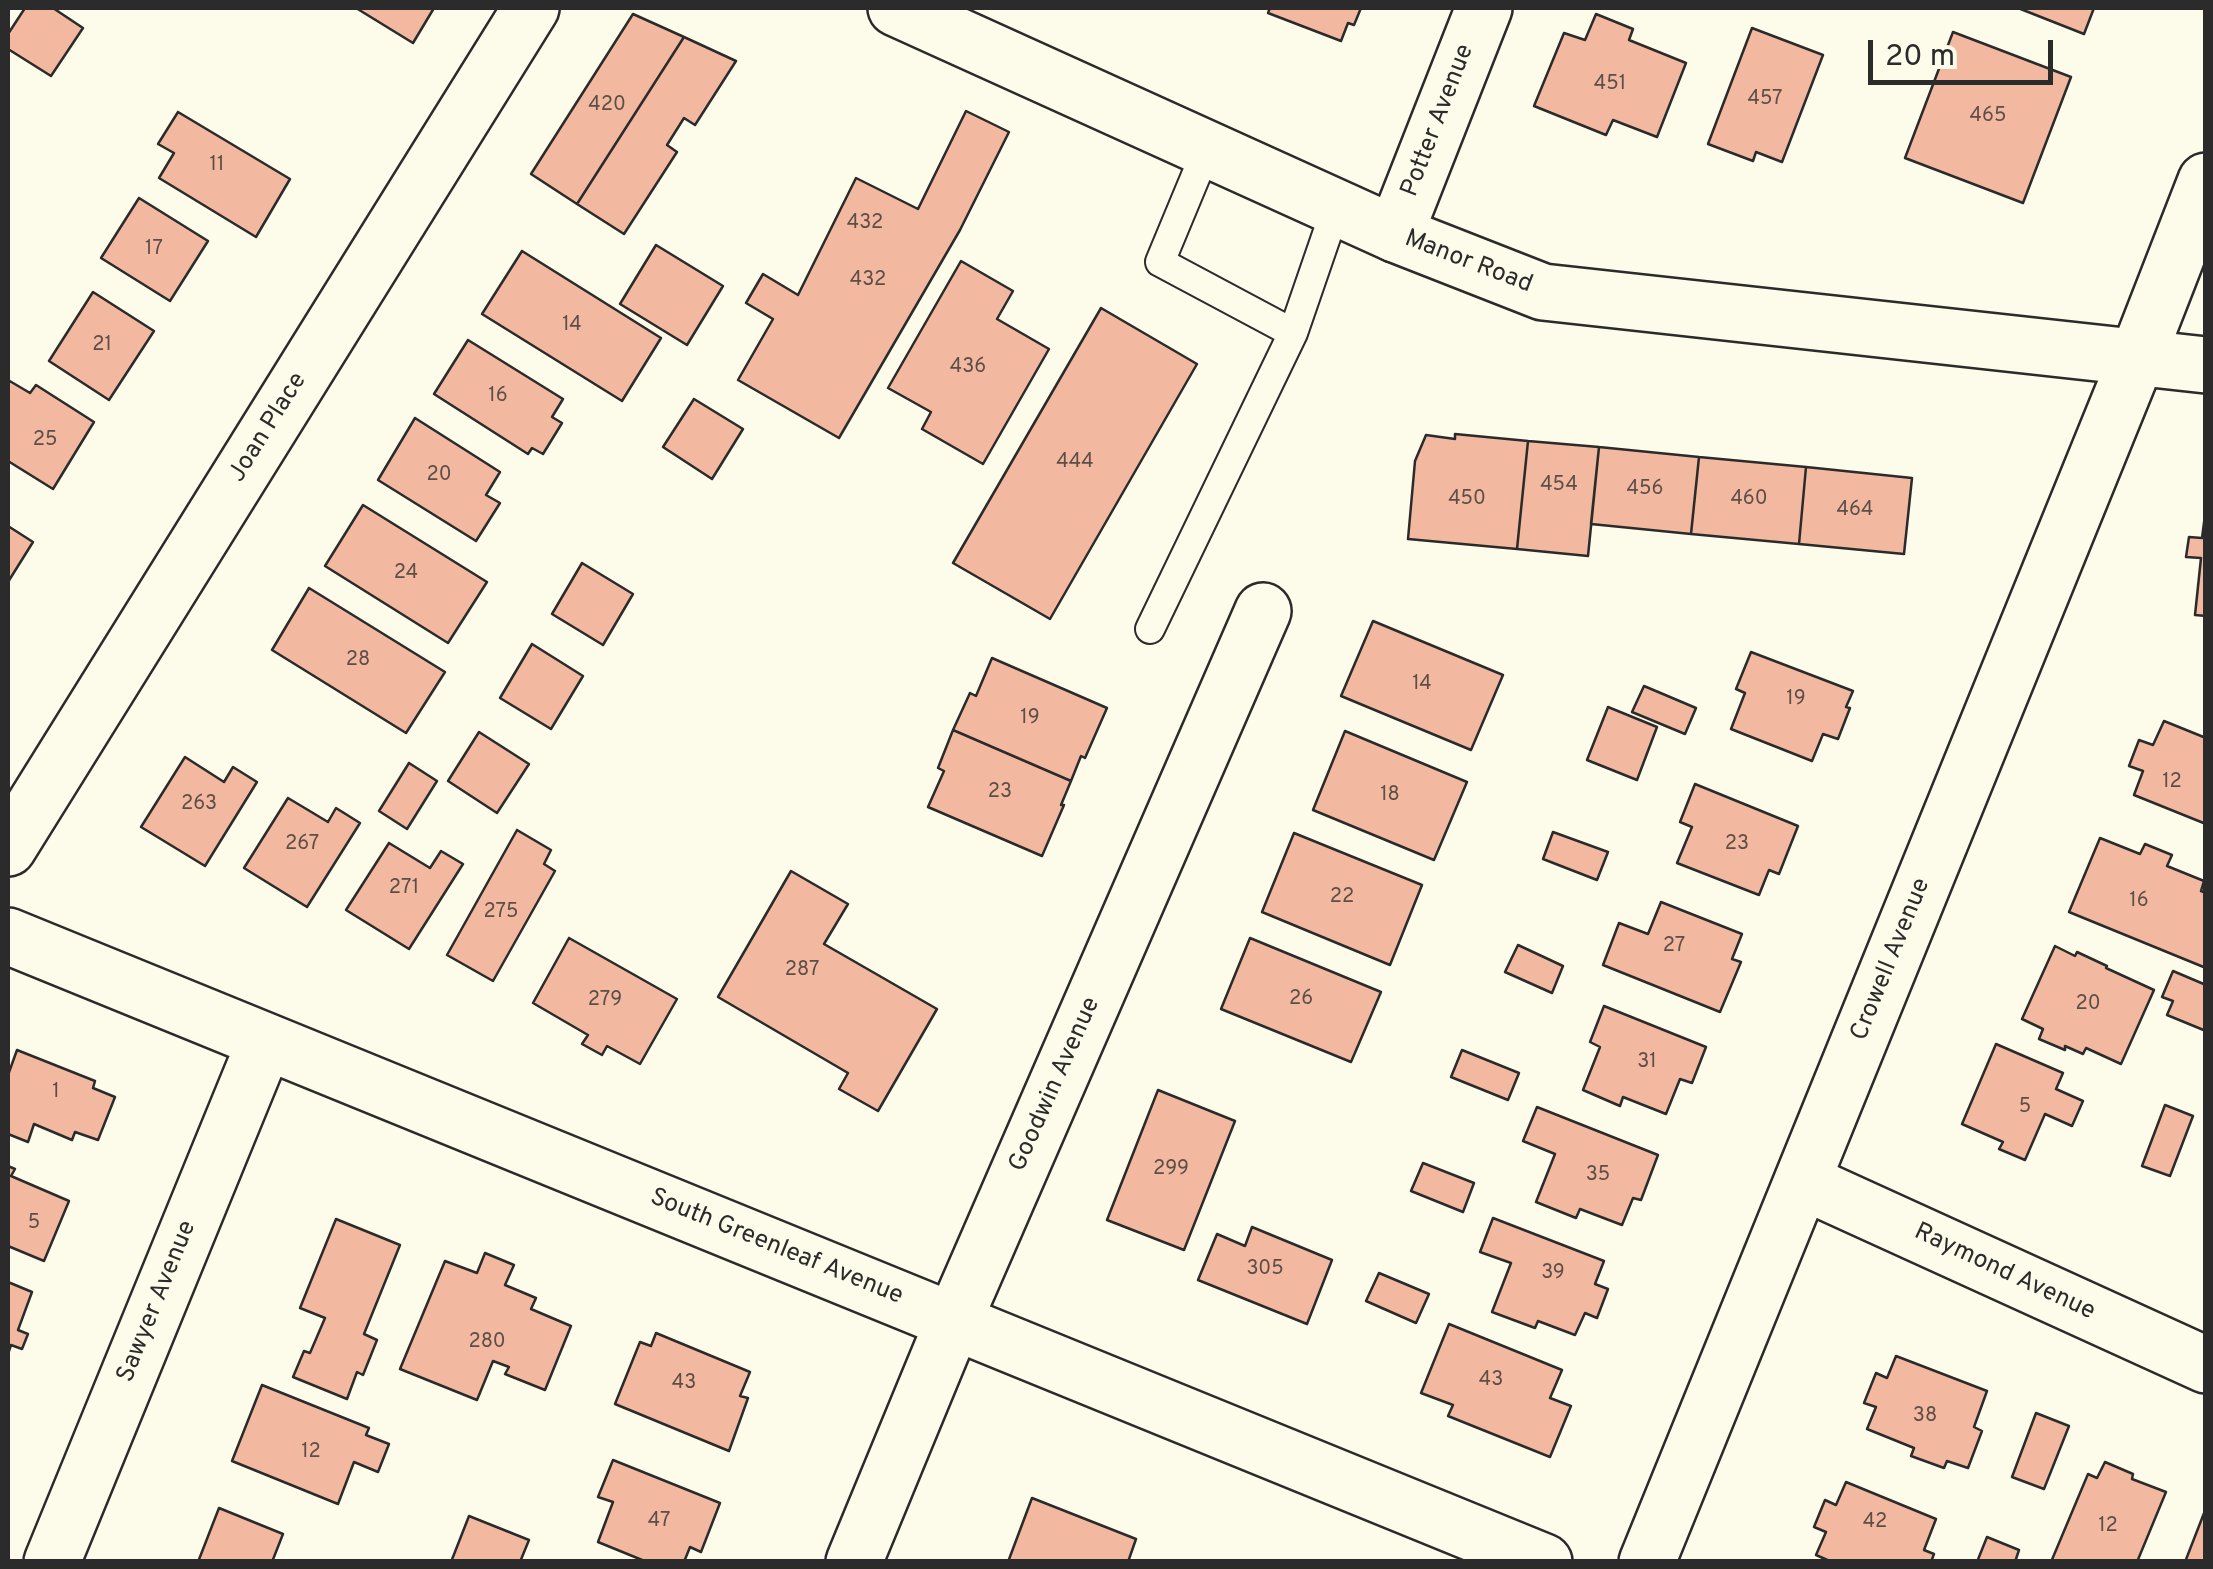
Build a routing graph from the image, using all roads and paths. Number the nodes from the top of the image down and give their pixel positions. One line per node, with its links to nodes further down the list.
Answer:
1 (531, 8): 13 (street, Joan Place)
2 (896, 8): 4 (street, Manor Road)
3 (1484, 8): 7 (street, Potter Avenue)
4 (1208, 149): 6 (street, Manor Road); 8 (lane)
5 (2206, 181): 9 (street, Crowell Avenue)
6 (1336, 208): 7 (street, Manor Road); 8 (lane)
7 (1394, 234): 9 (street, Manor Road)
8 (1293, 334): 12 (lane)
9 (2137, 358): 10 (street, Manor Road); 16 (street, Crowell Avenue)
10 (2206, 365)
11 (1264, 610): 17 (street, Goodwin Avenue)
12 (1150, 629)
13 (8, 848)
14 (8, 936): 15 (street, South Greenleaf Avenue)
15 (265, 1042): 17 (street, South Greenleaf Avenue); 19 (street, Sawyer Avenue)
16 (1802, 1181): 18 (street, Raymond Avenue); 22 (street, Crowell Avenue)
17 (954, 1320): 20 (street, Goodwin Avenue); 21 (street, South Greenleaf Avenue)
18 (2206, 1366)
19 (52, 1562)
20 (854, 1562)
21 (1544, 1562)
22 (1647, 1562)

